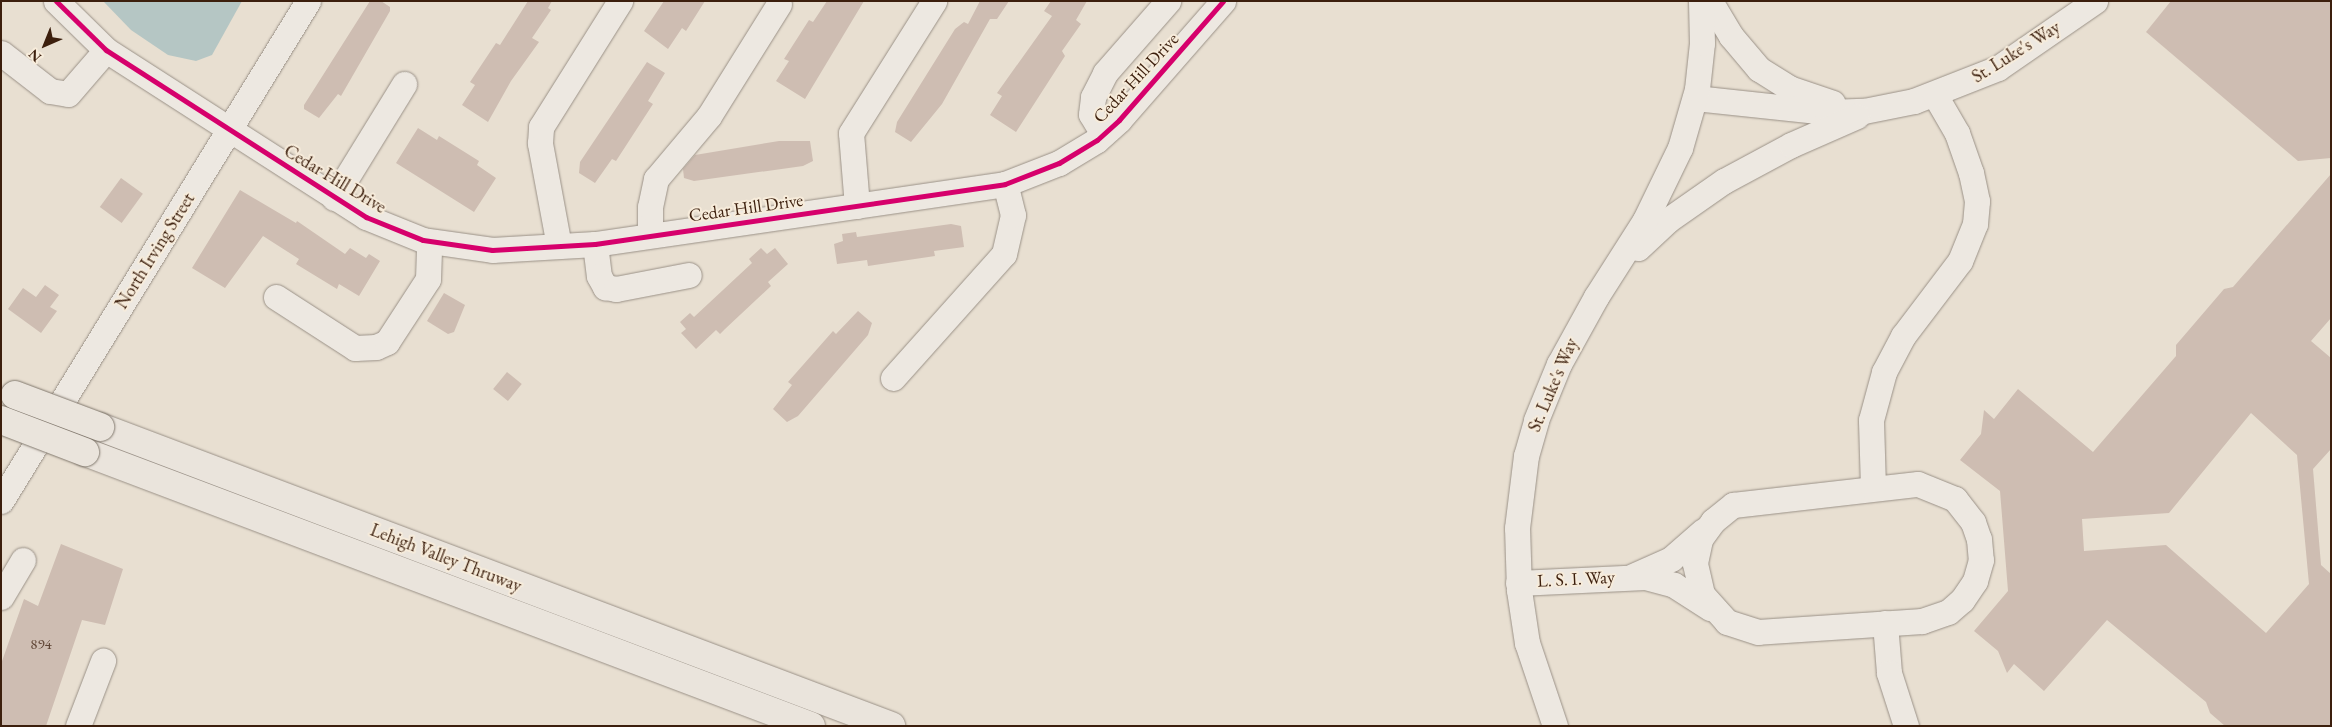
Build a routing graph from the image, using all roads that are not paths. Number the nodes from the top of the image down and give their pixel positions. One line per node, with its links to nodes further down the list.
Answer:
1 (56, 1): 11 (street, Cedar Hill Drive)
2 (308, 1): 17 (street, North Irving Street)
3 (620, 1): 25 (street)
4 (934, 1): 21 (street)
5 (1168, 1): 18 (street)
6 (1223, 1): 18 (street, Cedar Hill Drive)
7 (1701, 1): 15 (street, St. Luke's Way)
8 (1710, 1): 16 (street)
9 (2095, 1): 14 (street, St. Luke's Way)
10 (779, 4): 22 (street)
11 (106, 50): 12 (street); 17 (street, Cedar Hill Drive)
12 (1, 52)
13 (404, 84): 20 (street)
14 (1935, 95): 16 (street, St. Luke's Way); 32 (street)
15 (1695, 98): 16 (street, St. Luke's Way); 28 (street, St. Luke's Way)
16 (1893, 106): 28 (street)
17 (229, 130): 20 (street, Cedar Hill Drive); 33 (street, North Irving Street)
18 (1103, 134): 19 (street, Cedar Hill Drive)
19 (1005, 184): 21 (street, Cedar Hill Drive); 29 (street)
20 (334, 198): 23 (street, Cedar Hill Drive)
21 (857, 206): 22 (street, Cedar Hill Drive)
22 (650, 235): 24 (street, Cedar Hill Drive)
23 (429, 242): 25 (street, Cedar Hill Drive); 27 (street)
24 (595, 244): 25 (street, Cedar Hill Drive); 26 (street)
25 (559, 246)
26 (689, 275)
27 (276, 296)
28 (1596, 297): 37 (street, St. Luke's Way)
29 (893, 378)
30 (8, 392): 44 (highway, Lehigh Valley Thruway, bridge)
31 (1, 420): 43 (highway, Lehigh Valley Thruway, bridge)
32 (1873, 488): 34 (street); 40 (street)
33 (1, 501)
34 (1710, 525): 36 (street); 39 (street)
35 (23, 560): 38 (street)
36 (1633, 576): 37 (street, L. S. I. Way); 39 (street)
37 (1518, 583): 45 (street, St. Luke's Way)
38 (1, 597)
39 (1711, 608): 40 (street)
40 (1885, 623): 46 (street)
41 (103, 661): 42 (street)
42 (78, 726)
43 (811, 726)
44 (891, 726)
45 (1555, 726)
46 (1906, 726)

